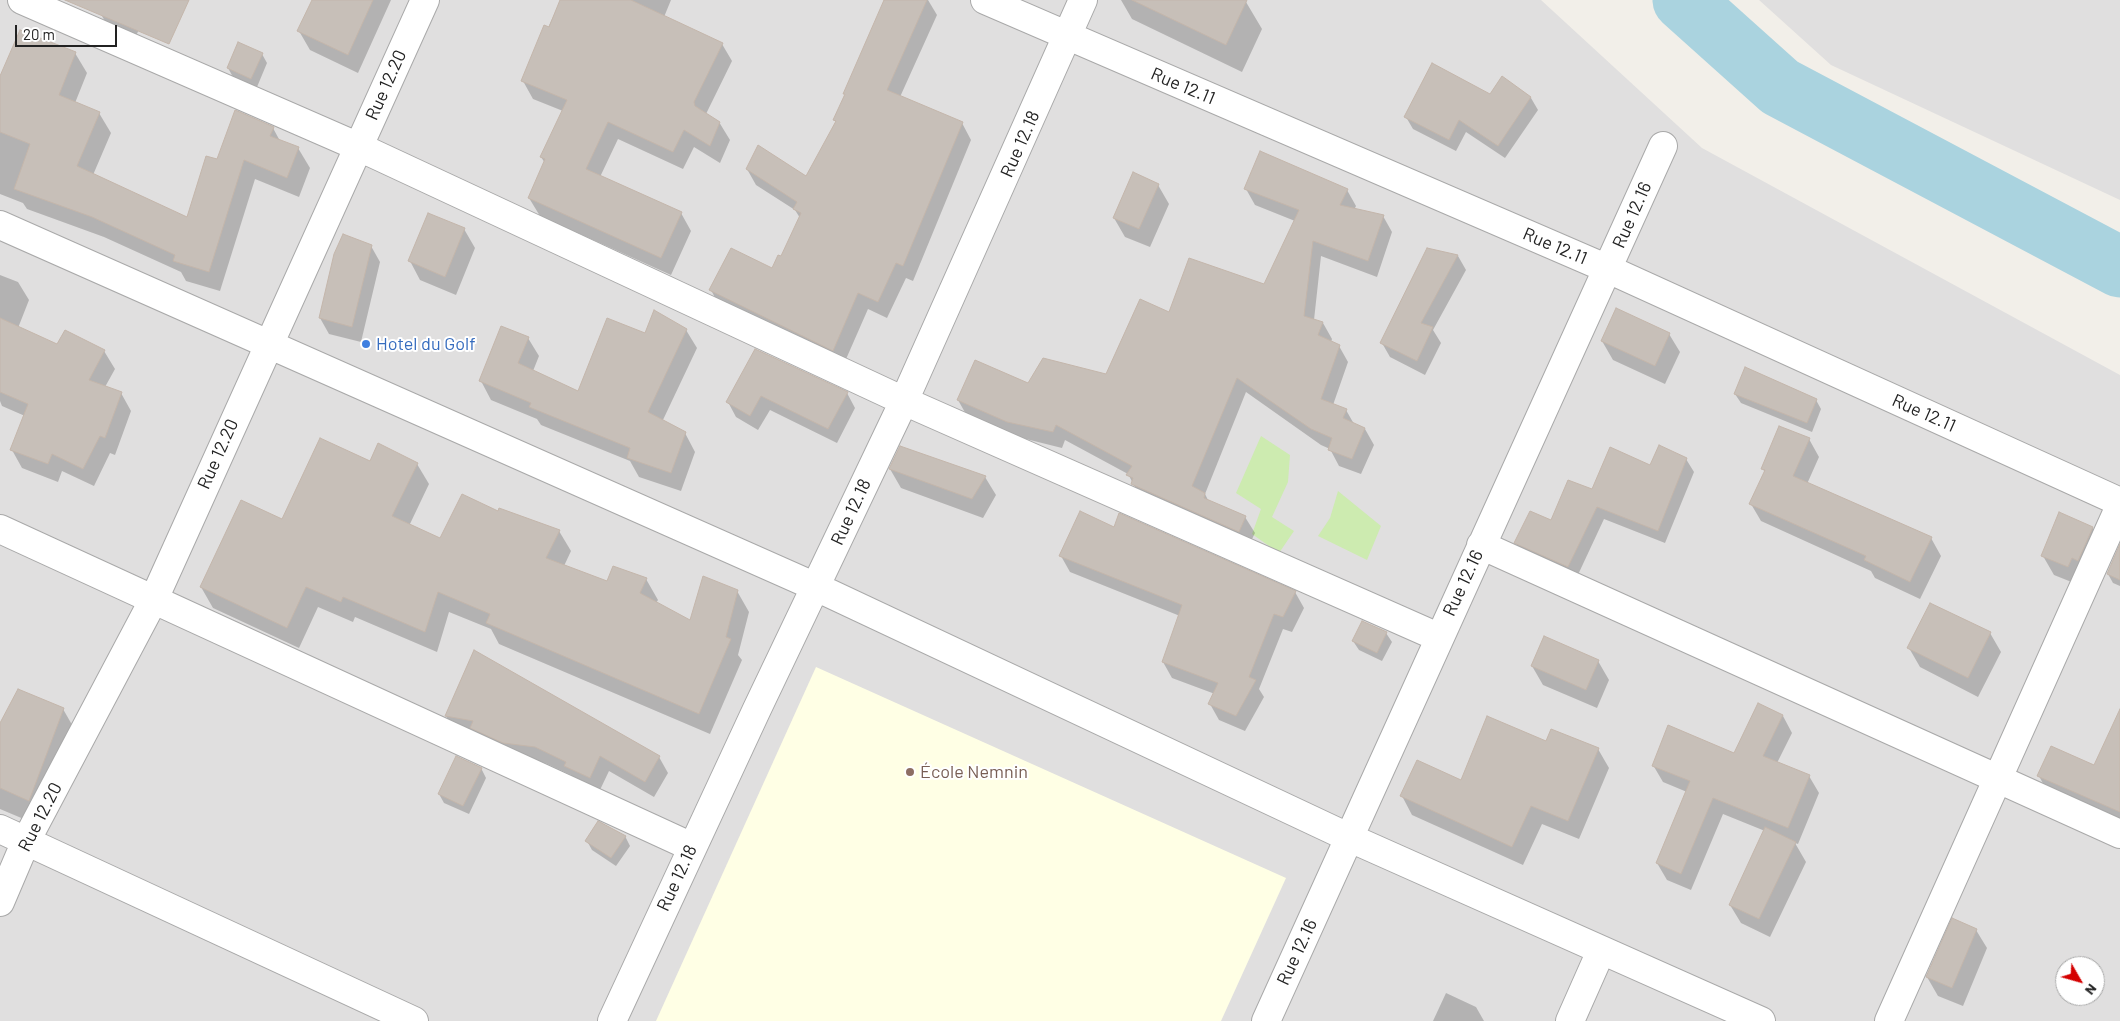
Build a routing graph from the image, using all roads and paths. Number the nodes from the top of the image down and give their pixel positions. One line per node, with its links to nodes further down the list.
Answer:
1 (22, 0): 7 (street)
2 (425, 0): 7 (street, Rue 12.20)
3 (985, 0): 5 (street, Rue 12.11)
4 (1083, 0): 5 (street, Rue 12.18)
5 (1068, 37): 9 (street, Rue 12.11); 11 (street, Rue 12.18)
6 (1663, 146): 9 (street, Rue 12.16)
7 (358, 147): 10 (street, Rue 12.20); 11 (street)
8 (0, 225): 10 (street)
9 (1608, 269): 12 (street, Rue 12.11); 15 (street, Rue 12.16)
10 (268, 343): 16 (street); 17 (street, Rue 12.20)
11 (904, 402): 16 (street, Rue 12.18); 18 (street)
12 (2120, 502)
13 (2120, 506): 19 (street)
14 (0, 529): 17 (street)
15 (1481, 545): 18 (street, Rue 12.16); 19 (street)
16 (816, 587): 22 (street); 24 (street, Rue 12.18)
17 (154, 599): 23 (street, Rue 12.20); 24 (street)
18 (1438, 637): 22 (street, Rue 12.16)
19 (1996, 779): 21 (street); 32 (street)
20 (0, 829): 23 (street)
21 (2120, 834)
22 (1350, 838): 26 (street); 29 (street, Rue 12.16)
23 (26, 841): 25 (street, Rue 12.20); 27 (street)
24 (692, 846): 28 (street, Rue 12.18)
25 (0, 902)
26 (1601, 951): 30 (street); 31 (street)
27 (414, 1021)
28 (612, 1021)
29 (1266, 1021)
30 (1570, 1021)
31 (1761, 1021)
32 (1889, 1021)

